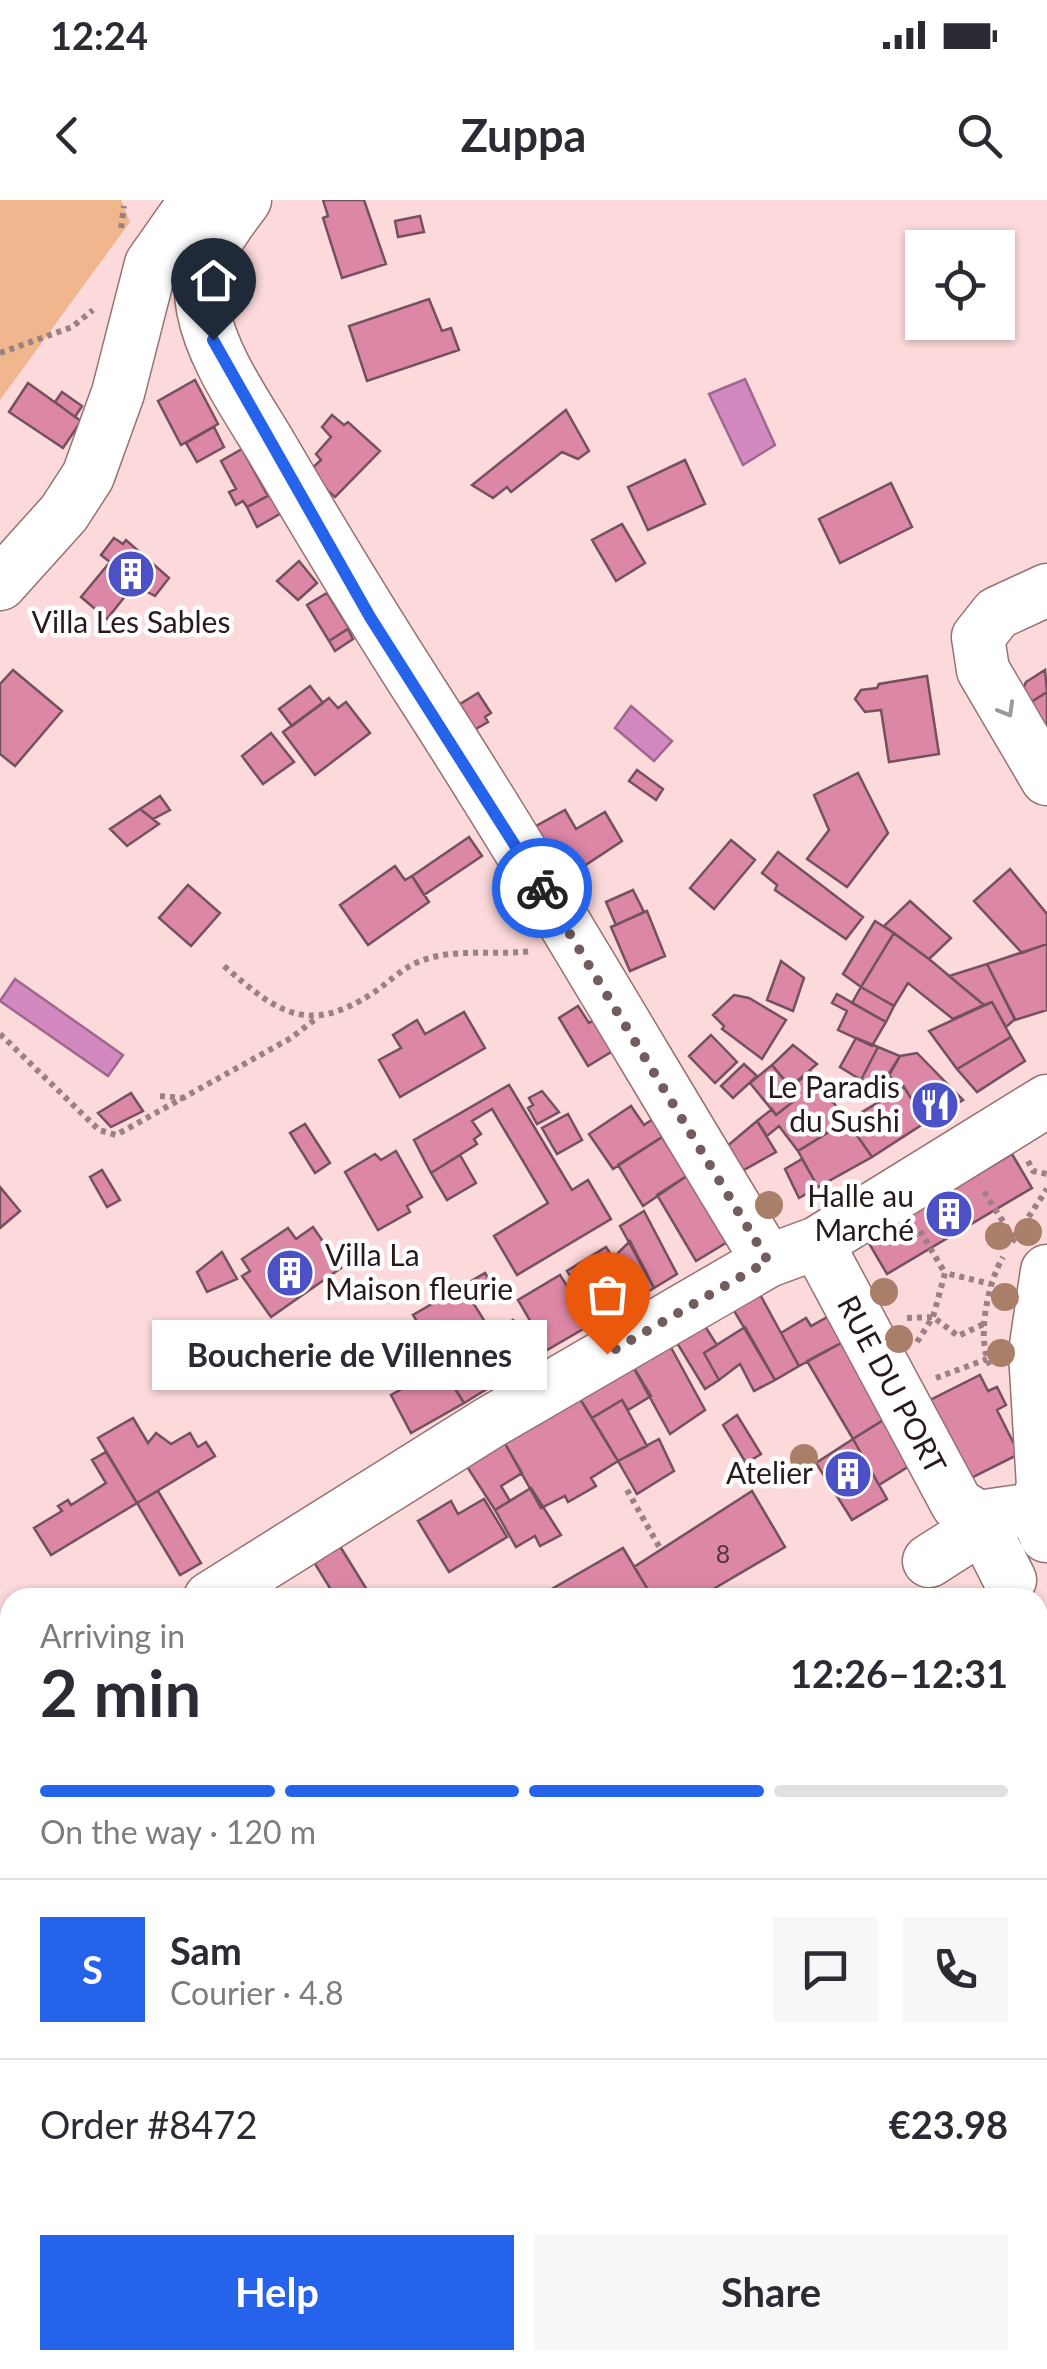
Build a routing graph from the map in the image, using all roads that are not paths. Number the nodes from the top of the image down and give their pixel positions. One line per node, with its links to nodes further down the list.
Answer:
1 (196, 200): 3 (street)
2 (245, 200): 9 (street)
3 (0, 584)
4 (1047, 590): 5 (street, one-way to 5)
5 (1047, 779)
6 (1047, 1102): 7 (street)
7 (817, 1242): 9 (street); 10 (street, RUE DU PORT)
8 (1035, 1260): 11 (street)
9 (768, 1261): 14 (street)
10 (978, 1517): 11 (street); 12 (street); 13 (street, RUE DU PORT)
11 (1043, 1518)
12 (929, 1561)
13 (1010, 1580)
14 (226, 1588)

